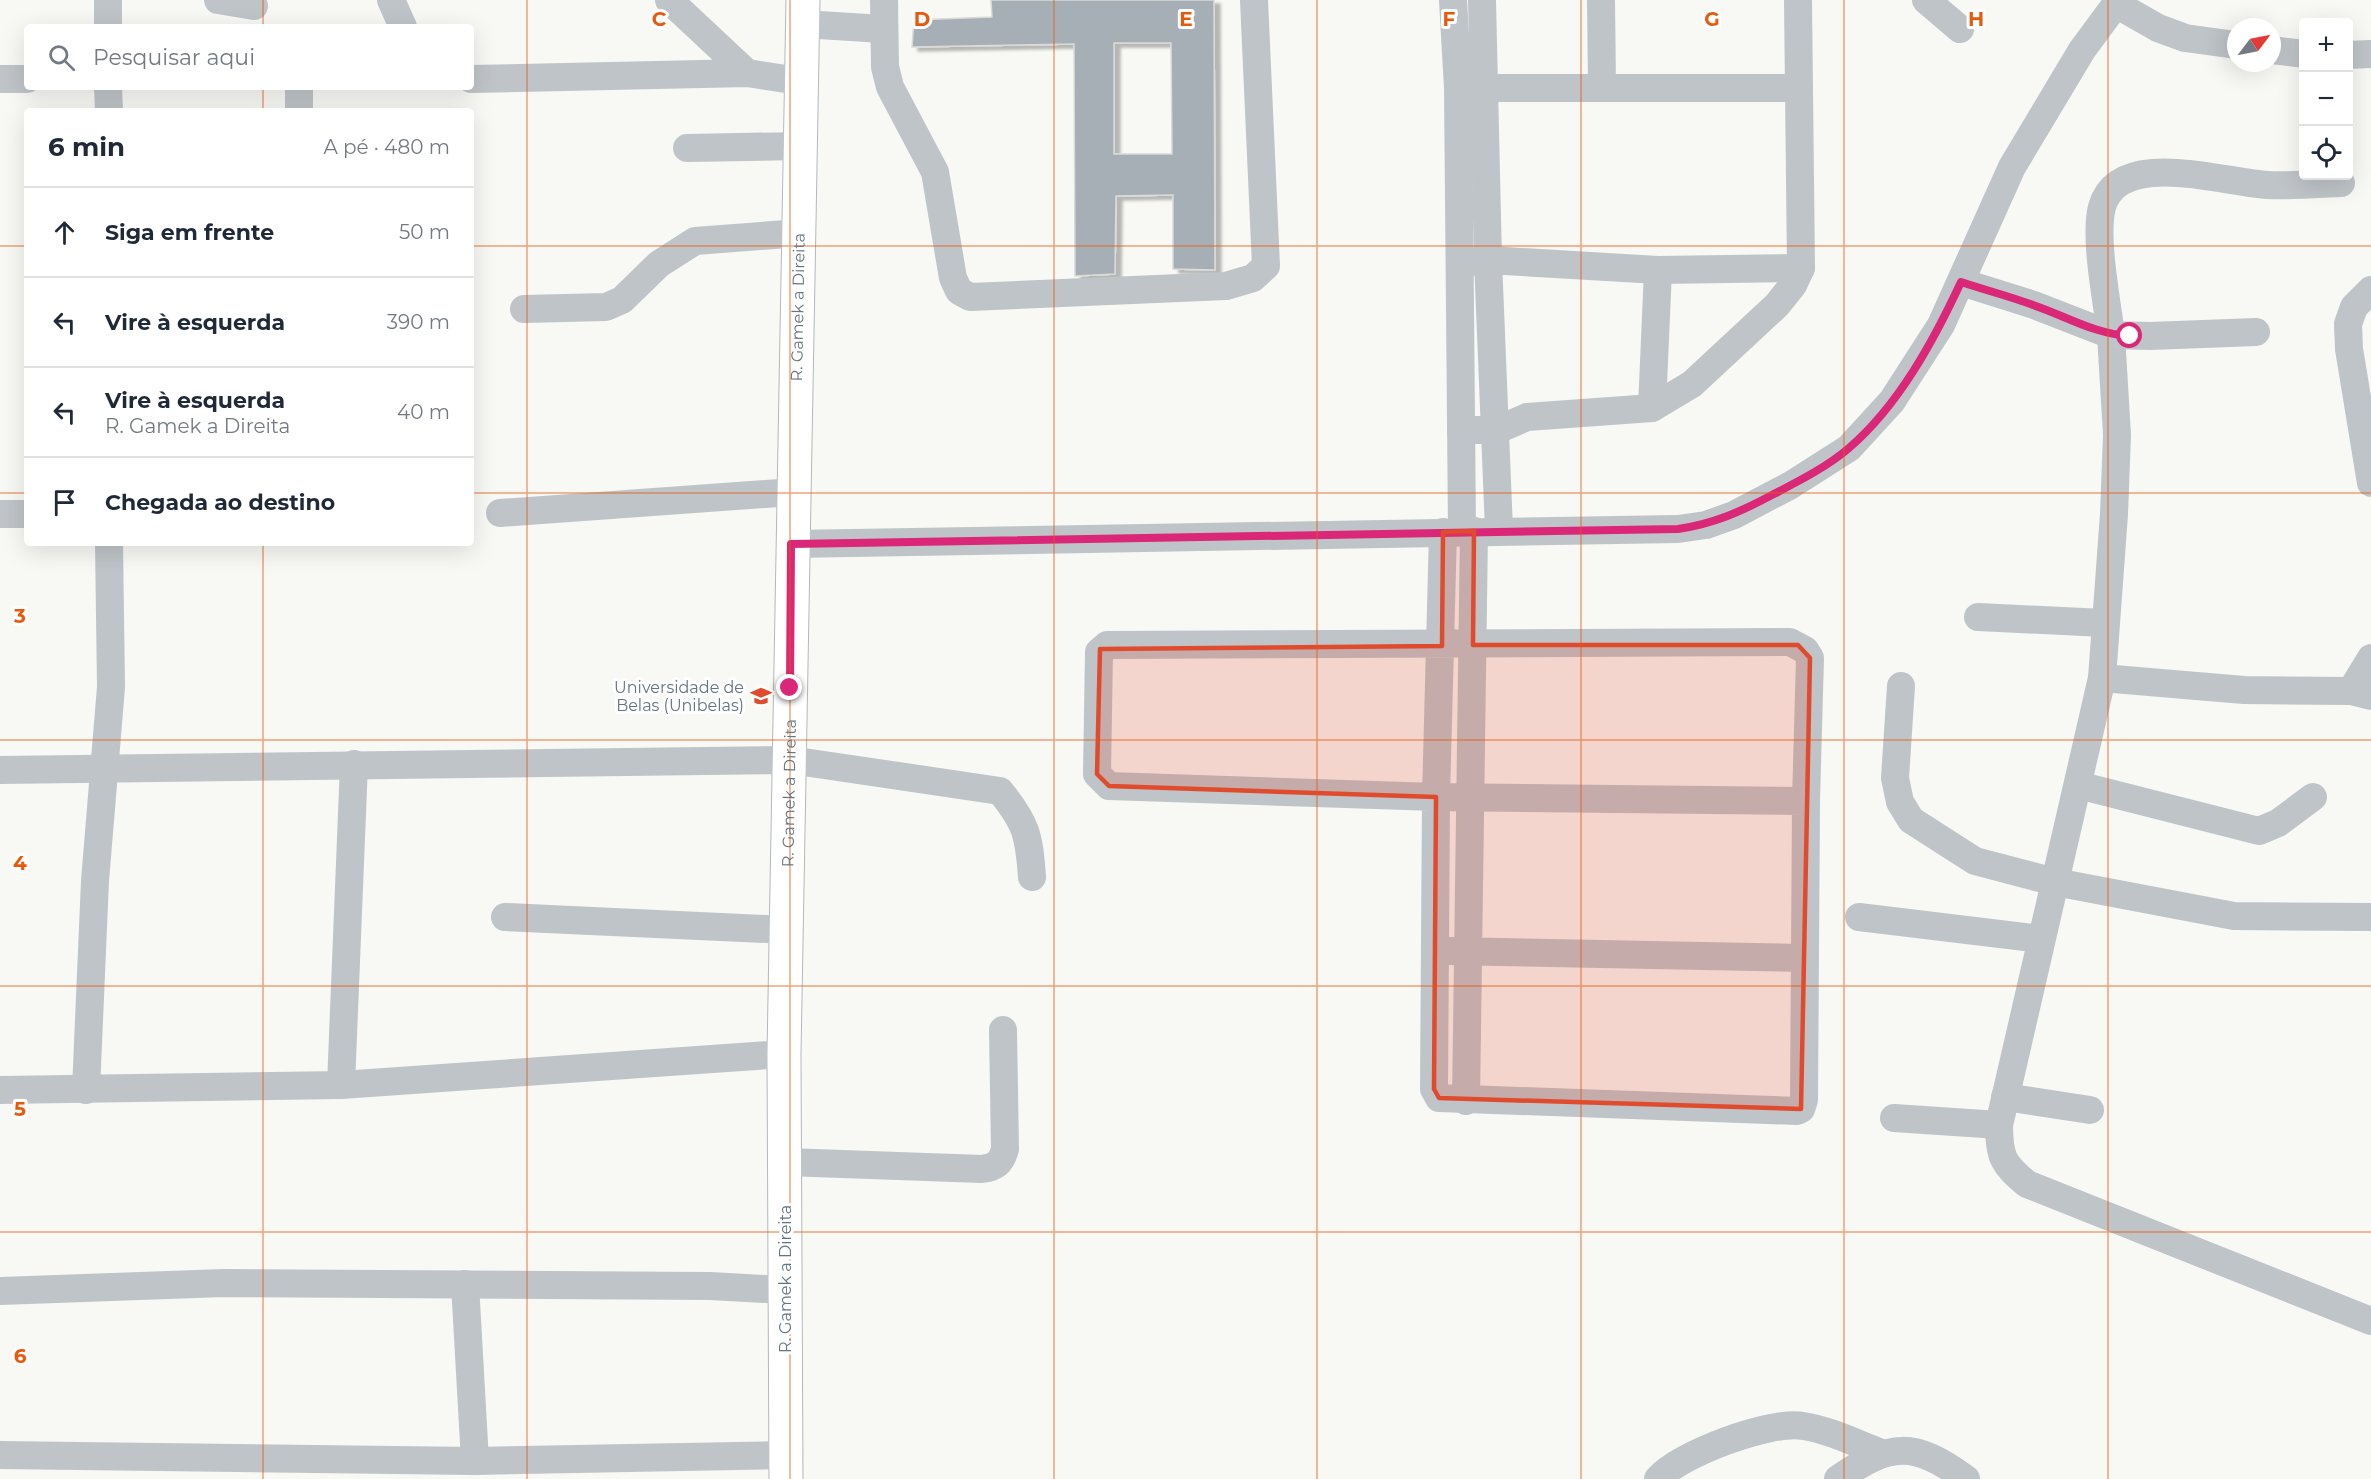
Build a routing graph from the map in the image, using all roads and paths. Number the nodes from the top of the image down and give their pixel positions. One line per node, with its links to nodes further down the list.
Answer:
1 (108, 0): 15 (street)
2 (218, 0): 13 (street)
3 (391, 0): 16 (street)
4 (669, 0): 24 (street)
5 (884, 0): 17 (street)
6 (1254, 0): 17 (street)
7 (1454, 0): 30 (street)
8 (1482, 0): 30 (street)
9 (1601, 0): 29 (street)
10 (1798, 0): 31 (street)
11 (1926, 0): 18 (street)
12 (2118, 2): 19 (street); 44 (street)
13 (254, 6)
14 (803, 12): 17 (street); 28 (main road, R. Gamek a Direita)
15 (108, 24)
16 (402, 24)
17 (884, 29)
18 (1960, 29)
19 (2227, 44)
20 (2281, 51): 21 (street)
21 (2299, 53)
22 (2371, 54): 23 (street)
23 (2353, 55)
24 (747, 74): 27 (street); 28 (street)
25 (0, 79): 26 (street)
26 (24, 79)
27 (474, 79)
28 (799, 81): 36 (main road, R. Gamek a Direita)
29 (1602, 87): 30 (street); 31 (street)
30 (1472, 88): 40 (street); 41 (street)
31 (1797, 88): 42 (street)
32 (108, 90): 34 (street)
33 (299, 90): 35 (street)
34 (109, 108)
35 (299, 108)
36 (800, 146): 37 (street); 39 (main road, R. Gamek a Direita)
37 (687, 148)
38 (2341, 183): 48 (street)
39 (800, 233): 46 (street); 56 (main road, R. Gamek a Direita)
40 (1488, 260): 41 (street); 43 (street); 50 (street)
41 (1458, 262): 49 (street)
42 (1801, 268): 43 (street); 51 (street)
43 (1658, 270): 51 (street)
44 (1961, 282): 48 (street); 60 (street)
45 (2371, 290): 55 (street)
46 (524, 309)
47 (2256, 332): 48 (street)
48 (2111, 335): 64 (street)
49 (1461, 394): 50 (street); 53 (street)
50 (1496, 397): 52 (street); 54 (street)
51 (1652, 408): 52 (street)
52 (1527, 417): 54 (street)
53 (1461, 430): 54 (street); 60 (street)
54 (1497, 430): 60 (street)
55 (2371, 483)
56 (793, 492): 57 (street); 61 (main road, R. Gamek a Direita)
57 (500, 513)
58 (0, 514): 59 (street)
59 (24, 514)
60 (1470, 531): 61 (street); 65 (street); 66 (street)
61 (791, 544): 71 (main road, R. Gamek a Direita)
62 (109, 546): 73 (street)
63 (1978, 616): 64 (street)
64 (2104, 623): 68 (street)
65 (1473, 645): 66 (street); 77 (street); 79 (street)
66 (1442, 646): 76 (street); 76 (street)
67 (2371, 658): 70 (street)
68 (2102, 678): 70 (street); 75 (street)
69 (1901, 686): 81 (street)
70 (2361, 694)
71 (790, 760): 72 (street); 80 (street); 85 (main road, R. Gamek a Direita)
72 (354, 764): 73 (street); 92 (street)
73 (106, 768): 74 (street); 94 (street)
74 (0, 770)
75 (2078, 785): 78 (street); 81 (street)
76 (1436, 797): 77 (street); 87 (street)
77 (1471, 797): 79 (street); 88 (street)
78 (2313, 797)
79 (1806, 801): 89 (street)
80 (1032, 877)
81 (2055, 882): 84 (street); 86 (street)
82 (505, 917): 85 (street)
83 (1859, 917): 86 (street)
84 (2371, 917)
85 (787, 930): 91 (main road, R. Gamek a Direita)
86 (2041, 939): 95 (street)
87 (1435, 951): 88 (street); 96 (street)
88 (1468, 951): 89 (street); 96 (street)
89 (1804, 958): 96 (street)
90 (1004, 1030): 100 (street)
91 (784, 1054): 92 (street); 100 (main road, R. Gamek a Direita)
92 (341, 1085): 94 (street)
93 (0, 1090): 94 (street)
94 (86, 1090)
95 (2005, 1097): 97 (street); 99 (street)
96 (1466, 1101)
97 (2090, 1110)
98 (1894, 1118): 99 (street)
99 (1999, 1125): 104 (street)
100 (786, 1162): 102 (main road, R. Gamek a Direita)
101 (465, 1284): 102 (street); 103 (street); 107 (street)
102 (784, 1290): 108 (main road, R. Gamek a Direita)
103 (0, 1291)
104 (2371, 1321)
105 (1882, 1453): 110 (street); 111 (street); 112 (street)
106 (0, 1455): 109 (street)
107 (475, 1461): 108 (street); 109 (street)
108 (786, 1467)
109 (213, 1468)
110 (1658, 1479)
111 (1838, 1479)
112 (1966, 1479)

